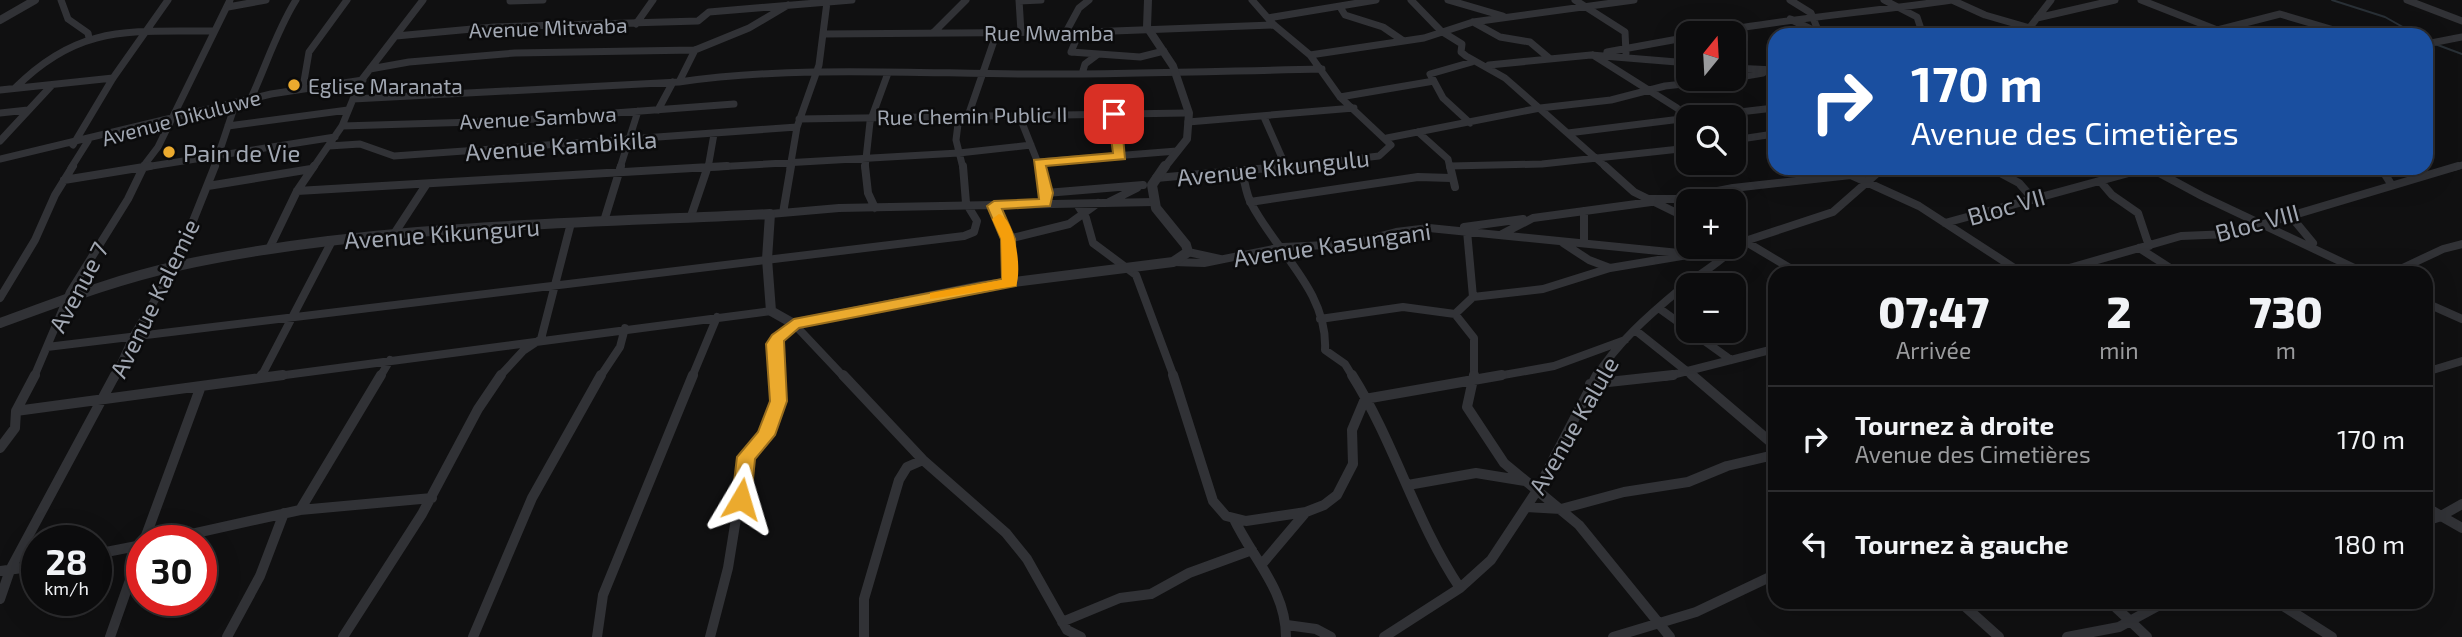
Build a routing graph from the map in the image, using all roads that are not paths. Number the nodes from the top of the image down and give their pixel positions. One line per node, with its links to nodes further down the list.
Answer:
1 (35, 0): 41 (street)
2 (61, 0): 66 (street)
3 (168, 0): 57 (street)
4 (266, 0): 31 (street)
5 (296, 0): 105 (street)
6 (347, 0): 100 (street)
7 (423, 0): 64 (street)
8 (543, 0): 28 (street)
9 (653, 0): 44 (street)
10 (852, 0): 30 (street, Avenue Mitwaba)
11 (966, 0): 58 (street)
12 (1041, 0): 29 (street)
13 (1089, 0): 61 (street)
14 (1148, 0): 54 (street)
15 (1252, 0): 37 (street, Avenue Kikungulu)
16 (1376, 0): 34 (street)
17 (1411, 0): 56 (street)
18 (1448, 0): 38 (street)
19 (1575, 0): 33 (street)
20 (1634, 0): 33 (street)
21 (1790, 0): 36 (street)
22 (1884, 0): 35 (street)
23 (1952, 0): 35 (street); 50 (street)
24 (2051, 0): 39 (street)
25 (2115, 0): 39 (street)
26 (2141, 0): 51 (street)
27 (2407, 0): 42 (street)
28 (510, 1)
29 (1019, 1): 60 (street)
30 (827, 2): 32 (street, Avenue Mitwaba); 63 (street)
31 (229, 3): 55 (street, Avenue 7)
32 (789, 4): 44 (street, Avenue Mitwaba); 71 (street)
33 (1584, 6): 38 (street); 70 (street)
34 (1340, 7): 37 (street); 68 (street)
35 (1900, 9): 36 (street); 49 (street)
36 (1813, 17): 40 (street); 48 (street)
37 (1268, 18): 45 (street, Avenue Kikungulu)
38 (1507, 18): 43 (street)
39 (2037, 18): 50 (street)
40 (1789, 19): 46 (street); 47 (street)
41 (0, 20)
42 (2462, 21)
43 (1473, 22): 56 (street); 78 (street)
44 (636, 24): 64 (street, Avenue Mitwaba)
45 (1274, 25): 54 (street, Rue Mwamba); 75 (street, Avenue Kikungulu)
46 (1746, 27)
47 (1806, 28)
48 (1816, 28)
49 (1921, 28)
50 (2030, 28)
51 (2214, 28)
52 (2221, 28): 53 (street)
53 (2327, 28)
54 (1147, 30): 62 (street, Rue Mwamba); 72 (street)
55 (214, 31): 57 (street); 121 (street, Avenue 7)
56 (1441, 31): 68 (street); 79 (street)
57 (148, 32): 66 (street); 94 (street)
58 (934, 32): 59 (street, Rue Mwamba); 63 (street, Rue Mwamba)
59 (997, 32): 60 (street, Rue Mwamba); 89 (street)
60 (1021, 32): 61 (street, Rue Mwamba)
61 (1066, 32): 62 (street, Rue Mwamba)
62 (1087, 32): 73 (street)
63 (824, 34): 92 (street)
64 (396, 36): 83 (street)
65 (2462, 37): 69 (street)
66 (89, 38): 101 (street)
67 (1676, 39): 70 (street)
68 (1402, 40): 75 (street)
69 (2433, 42)
70 (1628, 48): 76 (street); 77 (street)
71 (695, 50): 83 (street); 97 (street)
72 (1164, 51): 74 (street); 90 (street)
73 (1070, 52): 74 (street); 81 (street)
74 (1097, 55): 81 (street)
75 (1310, 55): 84 (street, Avenue Kikungulu)
76 (1591, 55): 77 (street); 78 (street); 103 (street)
77 (1627, 57): 80 (street)
78 (1549, 58): 82 (street)
79 (1472, 62): 82 (street); 96 (street)
80 (1676, 62)
81 (1085, 64): 91 (street)
82 (1488, 65): 110 (street)
83 (370, 69): 95 (street)
84 (1322, 69): 90 (street); 104 (street, Avenue Kikungulu)
85 (1746, 69): 86 (street)
86 (1768, 71)
87 (1768, 72): 93 (street)
88 (888, 73): 89 (street); 92 (street); 124 (street)
89 (982, 73): 91 (street); 123 (street)
90 (1175, 73): 91 (street); 125 (street)
91 (1082, 74)
92 (816, 75): 97 (street); 128 (street)
93 (1746, 76)
94 (113, 78): 98 (street); 142 (street)
95 (363, 80): 100 (street, Avenue Dikuluwe); 106 (street)
96 (1434, 80): 104 (street); 129 (street)
97 (676, 82): 106 (street); 115 (street)
98 (52, 85): 101 (street); 113 (street)
99 (1676, 86): 103 (street)
100 (303, 87): 105 (street, Avenue Dikuluwe)
101 (16, 88): 102 (street)
102 (0, 90)
103 (1646, 90): 110 (street); 111 (street)
104 (1340, 97): 109 (street, Avenue Kikungulu)
105 (251, 98): 107 (street, Avenue Dikuluwe)
106 (353, 99): 114 (street)
107 (236, 102): 121 (street, Avenue Dikuluwe); 130 (street, Avenue Kalemie)
108 (733, 104): 115 (street, Avenue Sambwa)
109 (1354, 108): 126 (street, Rue Chemin Public II); 137 (street, Avenue Kikungulu)
110 (1540, 108): 129 (street); 133 (street)
111 (1676, 108)
112 (1768, 109): 117 (street)
113 (28, 110): 118 (street); 139 (street)
114 (348, 110): 130 (street); 131 (street)
115 (658, 110): 116 (street, Avenue Sambwa)
116 (638, 111): 131 (street, Avenue Sambwa); 141 (street)
117 (1746, 111)
118 (0, 113)
119 (1114, 114): 120 (street, Rue Chemin Public II); 125 (street, Rue Chemin Public II); 149 (street)
120 (1020, 115): 123 (street, Rue Chemin Public II); 143 (street)
121 (173, 116): 140 (street, Avenue Dikuluwe); 157 (street, Avenue 7)
122 (959, 116): 123 (street, Rue Chemin Public II); 124 (street, Rue Chemin Public II); 147 (street)
123 (968, 116)
124 (872, 117): 128 (street, Rue Chemin Public II); 151 (street)
125 (1187, 117): 126 (street, Rue Chemin Public II); 146 (street)
126 (1264, 117): 159 (street)
127 (1676, 120): 133 (street)
128 (798, 123): 134 (street, Avenue Kambikila); 153 (street)
129 (1470, 123): 132 (street)
130 (228, 126): 148 (street, Avenue Kalemie)
131 (342, 126): 136 (street)
132 (1418, 132): 137 (street); 156 (street)
133 (1568, 133): 150 (street)
134 (714, 134): 141 (street, Avenue Kambikila); 158 (street)
135 (1768, 135): 138 (street)
136 (335, 137): 144 (street); 148 (street)
137 (1387, 138): 159 (street, Avenue Kikungulu)
138 (1746, 138)
139 (0, 141)
140 (88, 141): 142 (street, Avenue Dikuluwe); 173 (street)
141 (628, 141): 144 (street, Avenue Kambikila); 163 (street)
142 (73, 145): 152 (street, Avenue Dikuluwe)
143 (1031, 145): 147 (street); 154 (street)
144 (329, 146): 161 (street)
145 (1676, 149): 150 (street)
146 (1177, 151): 149 (street); 160 (street)
147 (959, 153): 151 (street); 191 (street)
148 (216, 156): 157 (street); 179 (street, Avenue Kalemie)
149 (1120, 156): 154 (street)
150 (1594, 156): 156 (street); 185 (street)
151 (867, 157): 153 (street); 193 (street)
152 (0, 159)
153 (792, 162): 158 (street); 195 (street)
154 (1038, 162): 183 (street)
155 (2462, 165): 164 (street, Bloc VIII)
156 (1450, 166): 172 (street)
157 (146, 167): 173 (street); 242 (street, Avenue 7)
158 (708, 167): 163 (street); 199 (street)
159 (1286, 167): 162 (street, Avenue Kikungulu)
160 (1166, 168): 171 (street); 174 (street)
161 (312, 169): 179 (street); 182 (street)
162 (1242, 172): 171 (street, Avenue Kikungulu); 187 (street)
163 (619, 173): 180 (street); 202 (street)
164 (2433, 173)
165 (1877, 175): 176 (street, Avenue Kalule)
166 (2005, 175): 184 (street)
167 (2123, 175): 175 (street, Bloc VII)
168 (2162, 175): 205 (street)
169 (2385, 175): 177 (street)
170 (2425, 175): 177 (street, Bloc VIII)
171 (1174, 178): 174 (street, Avenue Kikungulu)
172 (1451, 178): 181 (street); 187 (street)
173 (64, 180): 244 (street)
174 (1155, 180): 178 (street, Avenue Kikungulu); 186 (street)
175 (2101, 181): 184 (street, Bloc VII); 216 (street)
176 (1871, 182): 185 (street, Avenue Kasungani); 204 (street); 212 (street, Avenue Kalule)
177 (2391, 184): 198 (street, Bloc VIII)
178 (1143, 185): 183 (street); 189 (street, Avenue Kikungulu)
179 (208, 186): 230 (street, Avenue Kalemie)
180 (426, 186): 182 (street); 208 (street)
181 (1455, 187)
182 (297, 191): 221 (street)
183 (1046, 193): 188 (street)
184 (2034, 200): 204 (street, Bloc VII)
185 (1651, 201): 194 (street, Avenue Kasungani); 196 (street)
186 (1154, 202): 189 (street); 222 (street)
187 (1250, 202): 217 (street)
188 (1045, 203): 190 (street); 192 (street)
189 (1103, 203): 190 (street); 200 (street)
190 (1076, 204): 200 (street)
191 (969, 206): 192 (street); 193 (street); 225 (street)
192 (994, 206): 210 (street)
193 (875, 208): 195 (street)
194 (1584, 211): 201 (street, Avenue Kasungani); 213 (street)
195 (783, 213): 197 (street)
196 (1676, 213)
197 (770, 214): 199 (street, Avenue Kikunguru); 225 (street)
198 (2289, 214): 205 (street, Bloc VIII); 218 (street)
199 (691, 216): 202 (street, Avenue Kikunguru)
200 (1086, 218): 210 (street); 237 (street)
201 (1533, 218): 206 (street); 209 (street, Avenue Kasungani)
202 (604, 221): 203 (street, Avenue Kikunguru)
203 (571, 223): 208 (street, Avenue Kikunguru); 241 (street)
204 (1945, 223): 232 (street)
205 (2261, 223): 216 (street, Bloc VIII); 218 (street)
206 (1452, 229): 207 (street, Avenue Kasungani); 217 (street, Avenue Kasungani)
207 (1467, 232): 209 (street, Avenue Kasungani); 243 (street)
208 (394, 234): 211 (street, Avenue Kikunguru)
209 (1501, 234): 214 (street)
210 (1008, 239): 240 (street)
211 (332, 241): 221 (street, Avenue Kikunguru); 250 (street)
212 (1746, 241)
213 (1584, 242): 214 (street); 223 (street)
214 (1562, 243): 238 (street)
215 (2462, 244): 236 (street)
216 (2150, 246): 220 (street, Bloc VIII)
217 (1283, 247): 227 (street, Avenue Kasungani); 251 (street)
218 (2317, 247): 235 (street)
219 (1746, 248): 231 (street)
220 (2140, 248): 233 (street, Bloc VIII); 234 (street)
221 (269, 249): 230 (street, Avenue Kikunguru)
222 (1188, 252): 227 (street); 228 (street)
223 (1676, 253)
224 (1676, 256): 238 (street)
225 (767, 259): 241 (street); 247 (street)
226 (1720, 259): 246 (street, Avenue Kalule)
227 (1223, 260): 228 (street, Avenue Kasungani)
228 (1173, 262): 229 (street)
229 (1142, 265): 237 (street); 239 (street)
230 (175, 266): 242 (street, Avenue Kikunguru); 257 (street, Avenue Kalemie)
231 (1784, 266)
232 (2011, 266)
233 (2077, 266)
234 (2167, 266)
235 (2352, 266)
236 (2407, 266)
237 (1125, 267): 239 (street); 240 (street)
238 (1610, 268): 243 (street)
239 (1136, 275): 290 (street)
240 (1010, 283): 254 (street)
241 (554, 286): 250 (street); 258 (street)
242 (70, 297): 253 (street, Avenue Kikunguru); 260 (street, Avenue 7)
243 (1473, 297): 248 (street)
244 (0, 298)
245 (2433, 306): 252 (street)
246 (1660, 309): 256 (street, Avenue Kalule); 263 (street)
247 (771, 311): 249 (street); 254 (street)
248 (1455, 313): 251 (street); 268 (street)
249 (718, 317): 255 (street); 314 (street)
250 (293, 319): 257 (street); 267 (street)
251 (1320, 319): 272 (street)
252 (2462, 319)
253 (0, 323)
254 (794, 324): 277 (street); 315 (street)
255 (625, 328): 258 (street); 313 (street)
256 (1635, 330): 259 (street, Avenue Kalule); 265 (street)
257 (134, 335): 260 (street); 271 (street, Avenue Kalemie)
258 (541, 339): 262 (street); 281 (street)
259 (1625, 340): 268 (street); 269 (street, Avenue Kalule)
260 (47, 347): 273 (street, Avenue 7)
261 (1768, 351): 263 (street)
262 (390, 360): 267 (street); 285 (street)
263 (1731, 360): 265 (street)
264 (2462, 361): 266 (street)
265 (1688, 370): 269 (street); 274 (street)
266 (2433, 370)
267 (260, 378): 270 (street)
268 (1474, 379): 272 (street); 278 (street)
269 (1590, 384): 280 (street, Avenue Kalule)
270 (201, 386): 271 (street); 292 (street)
271 (104, 400): 273 (street); 297 (street, Avenue Kalemie)
272 (1365, 400): 279 (street); 287 (street)
273 (16, 411): 275 (street, Avenue 7)
274 (1768, 440)
275 (0, 448)
276 (1768, 456): 284 (street)
277 (923, 460): 306 (street); 316 (street)
278 (1525, 481): 279 (street); 280 (street)
279 (1408, 485): 299 (street)
280 (1538, 489): 283 (street, Avenue Kalule); 284 (street)
281 (432, 498): 285 (street); 312 (street)
282 (2462, 504): 289 (street)
283 (1526, 507): 284 (street); 299 (street, Avenue Kalule)
284 (1561, 509): 308 (street)
285 (300, 510): 288 (street)
286 (2433, 511): 289 (street)
287 (1306, 512): 290 (street); 296 (street)
288 (284, 513): 293 (street); 311 (street)
289 (2441, 516): 291 (street); 294 (street)
290 (1234, 519): 295 (street)
291 (2433, 519)
292 (149, 525)
293 (217, 528)
294 (2462, 528)
295 (1252, 551): 296 (street); 306 (street)
296 (1262, 564): 309 (street)
297 (5, 571): 301 (street, Avenue Kalemie)
298 (1768, 579): 308 (street)
299 (1460, 588): 319 (street, Avenue Kalule)
300 (126, 590): 310 (street)
301 (0, 600)
302 (1969, 609): 322 (street)
303 (2118, 609): 307 (street)
304 (2154, 609): 307 (street)
305 (2288, 609): 325 (street)
306 (1062, 622): 317 (street)
307 (2133, 622): 323 (street); 324 (street)
308 (1659, 626): 320 (street); 321 (street)
309 (1287, 631): 318 (street)
310 (110, 637)
311 (227, 637)
312 (343, 637)
313 (473, 637)
314 (597, 637)
315 (710, 637)
316 (864, 637)
317 (1082, 637)
318 (1331, 637)
319 (1384, 637)
320 (1613, 637)
321 (1670, 637)
322 (1999, 637)
323 (2067, 637)
324 (2147, 637)
325 (2332, 637)

